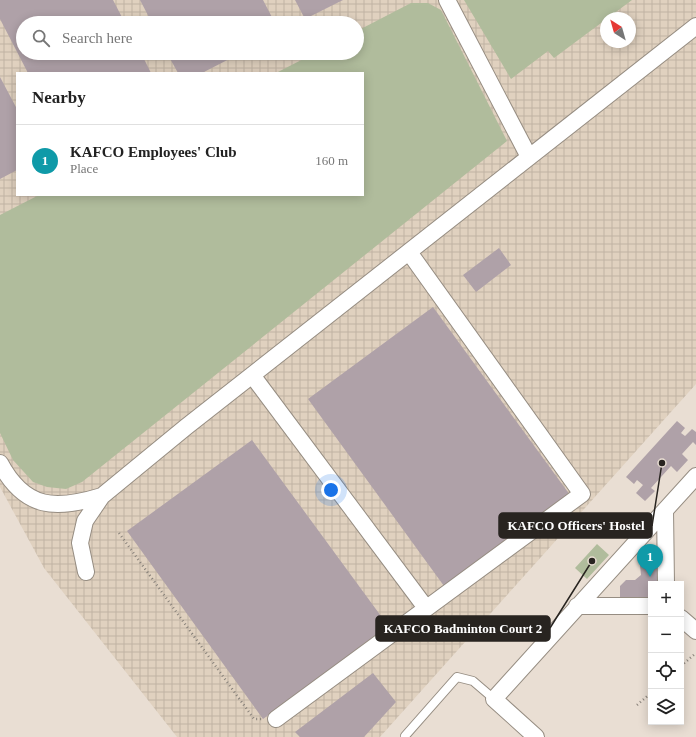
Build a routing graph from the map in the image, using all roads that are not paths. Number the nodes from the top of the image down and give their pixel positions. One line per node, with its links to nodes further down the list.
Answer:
1 (446, 0): 3 (street)
2 (696, 26): 3 (street)
3 (529, 158): 4 (street)
4 (409, 252): 5 (street); 14 (street)
5 (252, 375): 8 (street); 14 (street)
6 (0, 463): 8 (street)
7 (696, 476): 9 (street)
8 (102, 496): 10 (street)
9 (665, 510): 11 (street); 12 (street)
10 (86, 572)
11 (666, 581)
12 (577, 606): 13 (street); 17 (street)
13 (648, 606)
14 (426, 608): 18 (street)
15 (684, 621): 16 (street)
16 (696, 631)
17 (494, 699): 19 (lane); 20 (street)
18 (276, 719)
19 (405, 736)
20 (536, 737)

